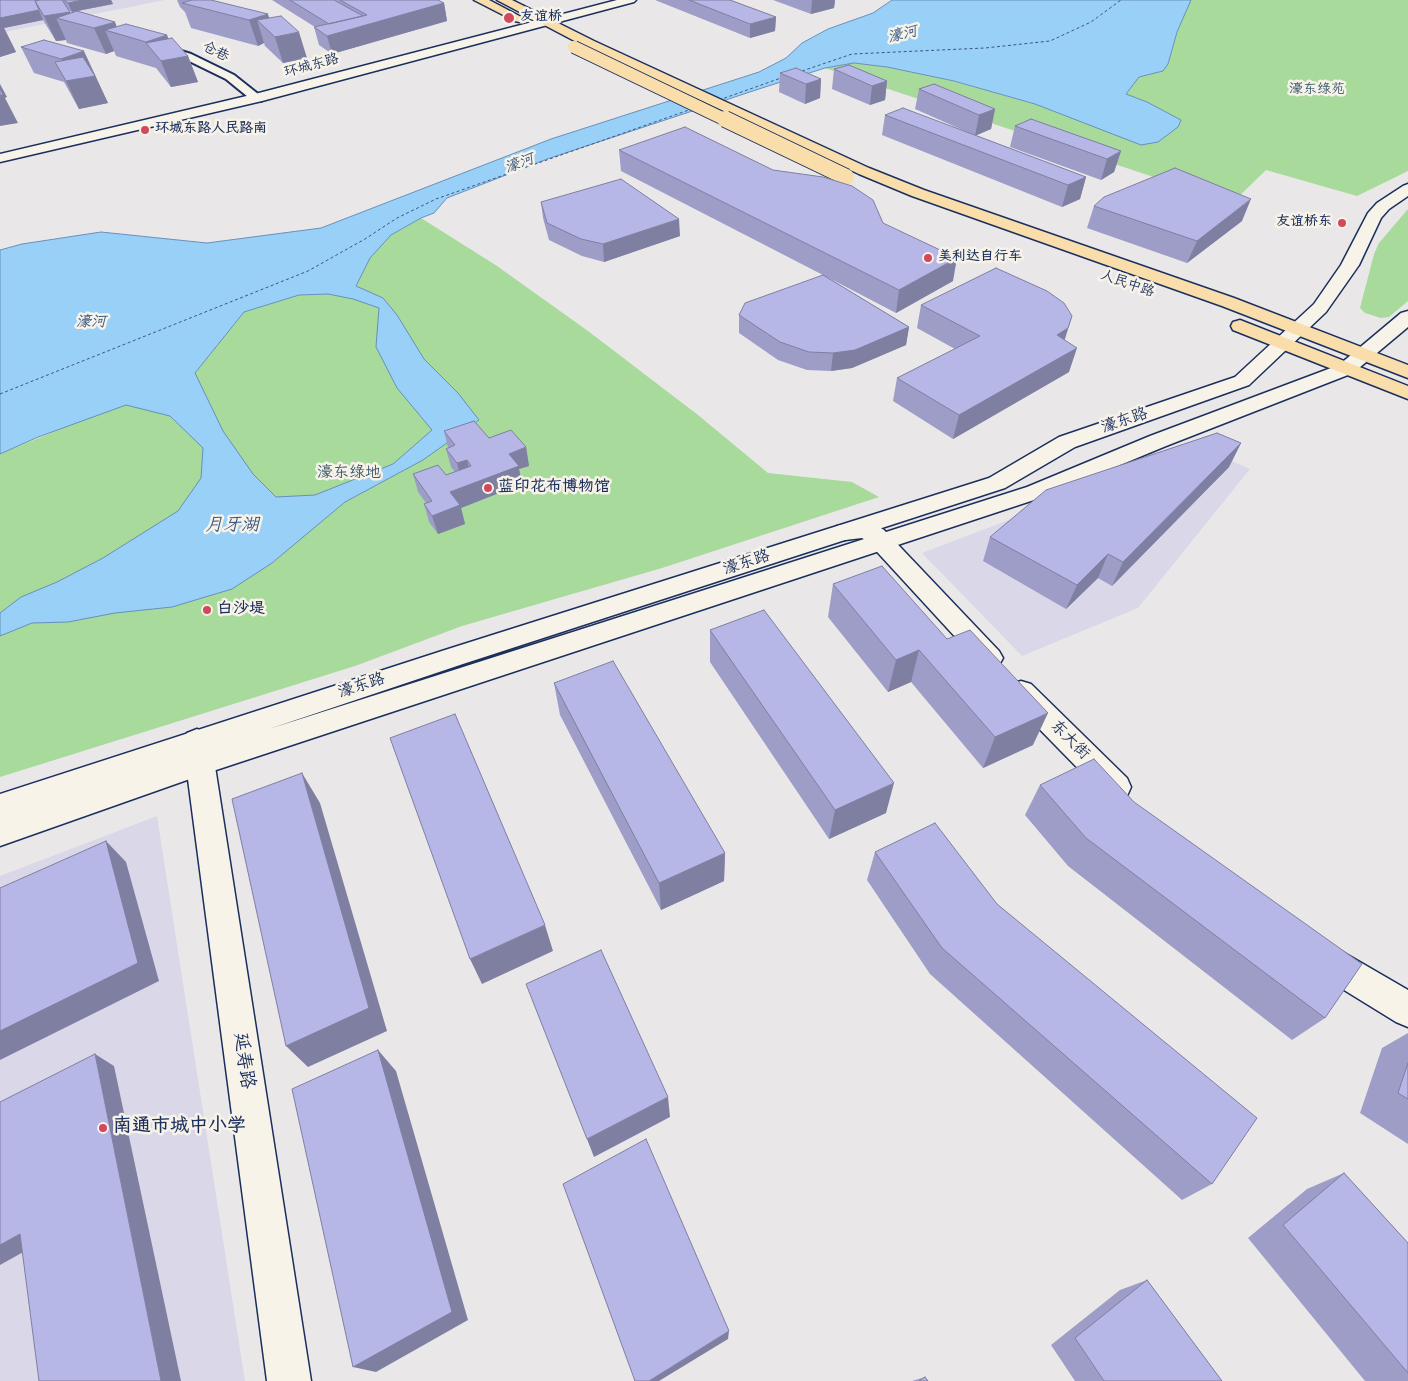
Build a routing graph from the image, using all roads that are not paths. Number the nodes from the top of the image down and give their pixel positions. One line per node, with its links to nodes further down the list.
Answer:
1 (480, 0): 5 (main road)
2 (503, 0): 4 (main road)
3 (630, 0): 4 (main road, 环城东路)
4 (546, 21): 5 (main road, 环城东路); 13 (main road, 人民中路)
5 (531, 25): 7 (main road, 环城东路); 10 (main road, bridge)
6 (142, 42): 7 (street, 仓巷)
7 (257, 98): 8 (main road, 环城东路)
8 (0, 158)
9 (1408, 189): 13 (main road, 濠东路)
10 (1009, 242)
11 (1408, 317): 14 (main road, 濠东路)
12 (1223, 319): 13 (main road, 人民中路)
13 (1291, 337): 14 (main road, 人民中路); 17 (main road, 濠东路)
14 (1355, 362): 15 (main road, 人民中路); 16 (main road, 人民中路); 18 (main road, 濠东路)
15 (1408, 372)
16 (1408, 393)
17 (845, 532): 18 (main road, 东大街); 19 (main road, 濠东路)
18 (882, 543): 19 (main road, 濠东路); 21 (main road, 东大街)
19 (198, 752): 20 (main road, 濠东路); 22 (main road, 濠东路); 25 (main road, 延寿路)
20 (0, 807)
21 (1135, 807)
22 (0, 833)
23 (1300, 941): 24 (main road)
24 (1408, 1010)
25 (289, 1381)

